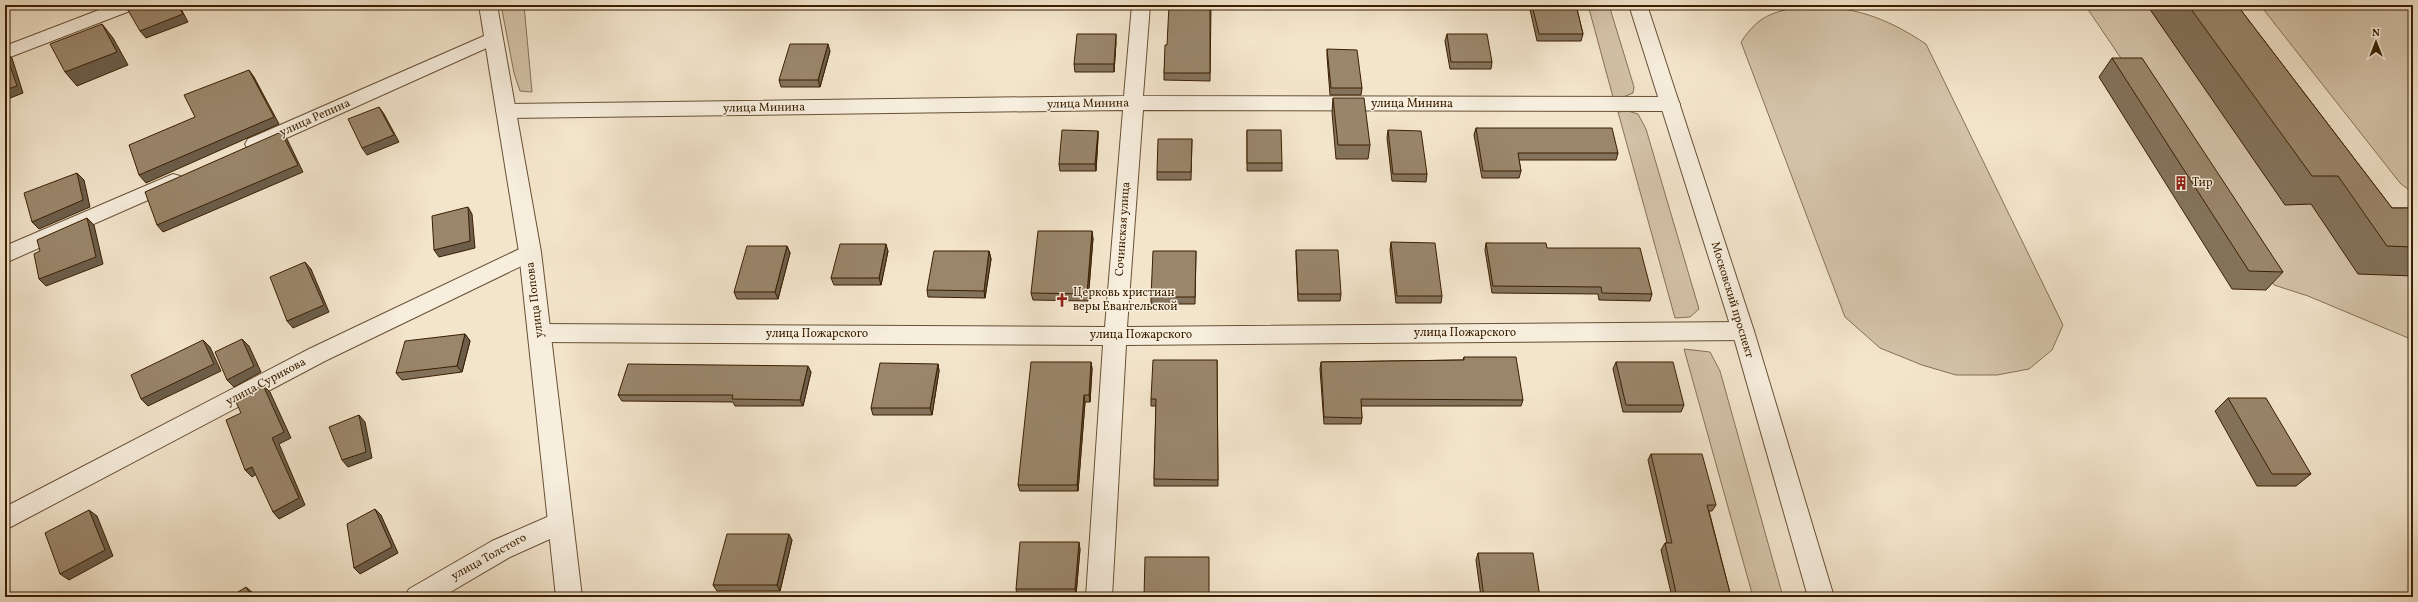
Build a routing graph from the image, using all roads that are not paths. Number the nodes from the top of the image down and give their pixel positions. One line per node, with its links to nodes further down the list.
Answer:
1 (129, 5): 6 (street)
2 (488, 5): 5 (street, улица Попова)
3 (1141, 5): 7 (street, Сочинская улица)
4 (1638, 5): 8 (street, Московский проспект)
5 (493, 38): 9 (street, улица Попова); 10 (street, улица Репина)
6 (5, 53)
7 (1132, 103): 8 (street, улица Минина); 9 (street, улица Минина); 16 (street, Сочинская улица)
8 (1670, 104): 14 (street, Московский проспект)
9 (506, 111): 12 (street, улица Попова)
10 (236, 153)
11 (193, 172): 13 (street)
12 (530, 252): 15 (street, улица Попова); 17 (street, улица Сурикова)
13 (5, 256)
14 (1742, 331): 16 (street, улица Пожарского); 22 (street, Московский проспект)
15 (539, 333): 16 (street, улица Пожарского); 18 (street, улица Попова)
16 (1115, 336): 21 (street, Сочинская улица)
17 (5, 518)
18 (561, 522): 19 (street, улица Толстого); 20 (street, улица Попова)
19 (418, 597)
20 (569, 597)
21 (1099, 597)
22 (1821, 597)

